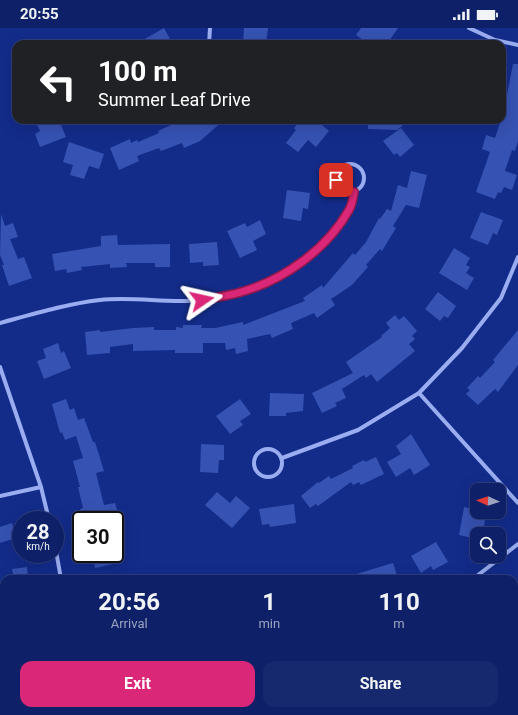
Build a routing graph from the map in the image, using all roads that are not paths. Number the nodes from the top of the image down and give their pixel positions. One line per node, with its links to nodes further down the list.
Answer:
1 (210, 28): 3 (street)
2 (470, 28): 4 (street)
3 (209, 40)
4 (495, 40)
5 (506, 42): 6 (street)
6 (518, 45)
7 (354, 192): 7 (street); 9 (street)
8 (518, 257): 11 (street)
9 (0, 323)
10 (0, 367): 13 (street)
11 (419, 393): 12 (street); 15 (street)
12 (282, 458): 12 (street)
13 (41, 487): 14 (street); 16 (street)
14 (0, 496)
15 (518, 503)
16 (47, 511)
17 (518, 544): 20 (street)
18 (58, 563): 19 (street)
19 (60, 575)
20 (478, 575)

